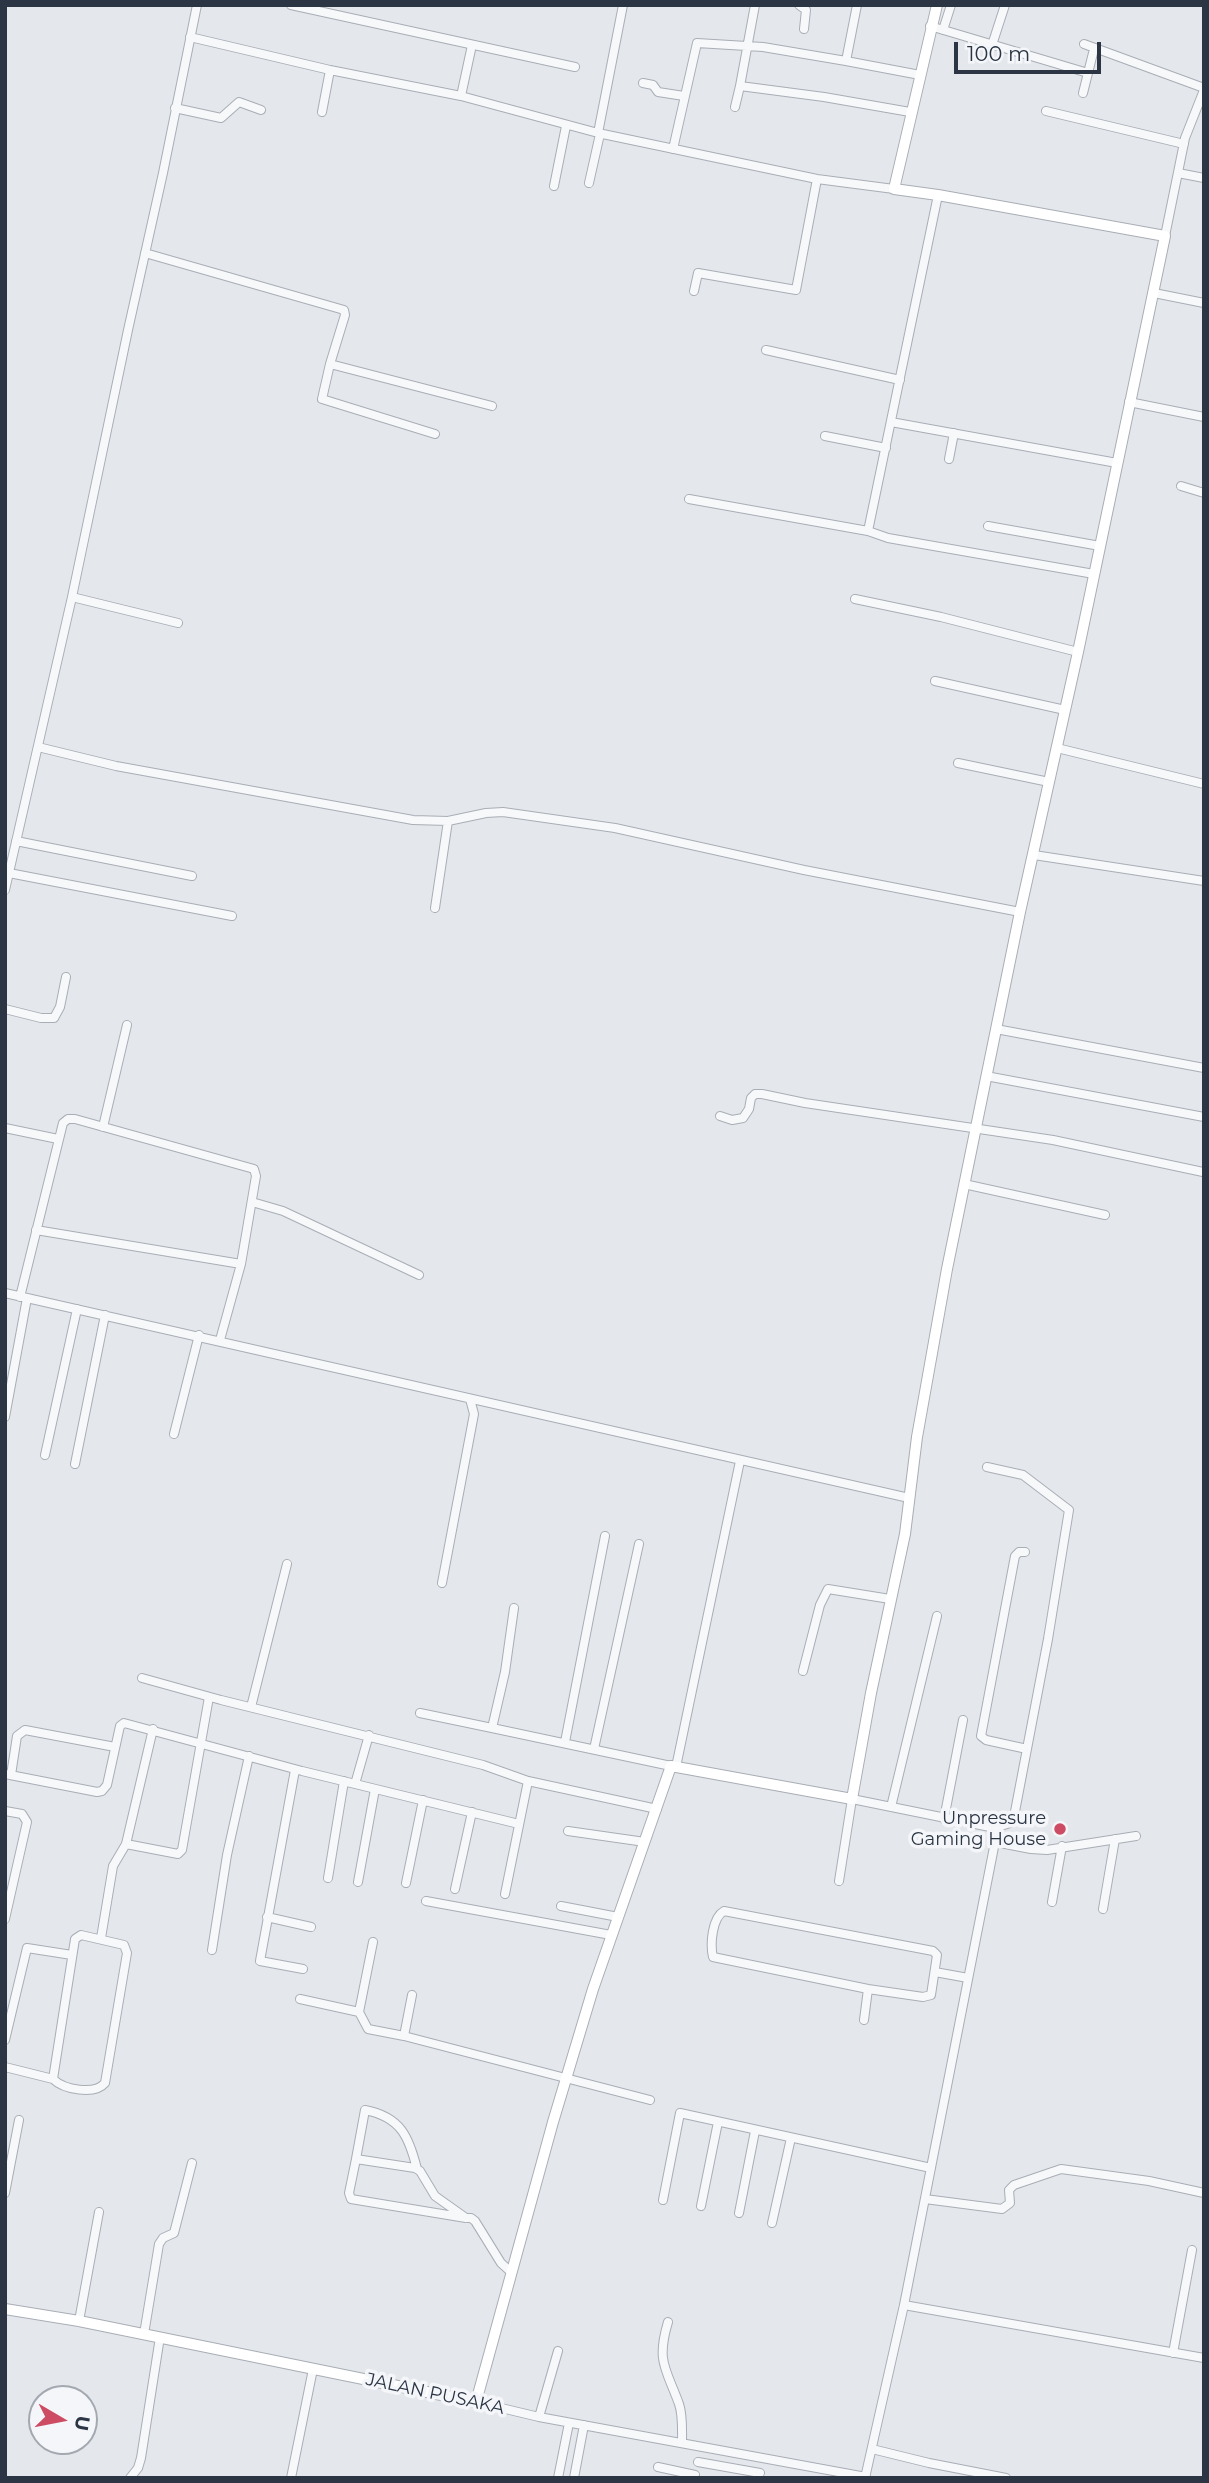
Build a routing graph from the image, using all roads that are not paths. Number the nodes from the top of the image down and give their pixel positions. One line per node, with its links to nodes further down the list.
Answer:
1 (197, 5): 13 (street)
2 (291, 5): 15 (street)
3 (623, 5): 37 (street)
4 (755, 5): 17 (street)
5 (799, 5): 11 (street)
6 (857, 5): 19 (street)
7 (937, 5): 10 (street)
8 (951, 5): 12 (street)
9 (1006, 5): 16 (street)
10 (930, 26): 12 (street); 23 (street)
11 (804, 29)
12 (943, 30): 16 (street)
13 (190, 37): 21 (street); 31 (street)
14 (1084, 44): 26 (street)
15 (472, 45): 20 (street); 28 (street)
16 (992, 45): 22 (street)
17 (747, 46): 19 (street); 25 (street); 29 (street)
18 (1093, 52): 22 (street)
19 (846, 61): 23 (street)
20 (575, 67)
21 (330, 70): 28 (street); 34 (street)
22 (1088, 73): 27 (street)
23 (920, 75): 35 (street)
24 (643, 83): 29 (street)
25 (740, 86): 30 (street); 35 (street)
26 (1204, 89): 38 (street)
27 (1083, 93)
28 (461, 96): 36 (street)
29 (684, 96): 39 (street)
30 (735, 107)
31 (175, 108): 32 (street); 48 (street)
32 (261, 110)
33 (1046, 111): 38 (street)
34 (322, 112)
35 (910, 112): 45 (street)
36 (566, 126): 37 (street); 44 (street)
37 (599, 133): 39 (street); 43 (street)
38 (1184, 144): 40 (street)
39 (673, 149): 42 (street)
40 (1178, 173): 41 (street); 47 (street)
41 (1204, 178)
42 (817, 179): 45 (street); 49 (street)
43 (589, 183)
44 (554, 186)
45 (894, 189): 46 (street)
46 (938, 195): 47 (street); 54 (street)
47 (1165, 236): 50 (street)
48 (145, 253): 53 (street); 72 (street)
49 (694, 291)
50 (1154, 293): 51 (street); 55 (street)
51 (1204, 303)
52 (766, 350): 54 (street)
53 (330, 365): 56 (street); 60 (street)
54 (900, 380): 58 (street)
55 (1129, 402): 57 (street); 64 (street)
56 (492, 406)
57 (1204, 417)
58 (891, 422): 59 (street); 62 (street)
59 (954, 433): 63 (street); 64 (street)
60 (435, 434)
61 (825, 436): 62 (street)
62 (886, 448): 69 (street)
63 (949, 459)
64 (1118, 463): 70 (street)
65 (1181, 486): 66 (street)
66 (1204, 493)
67 (689, 499): 69 (street)
68 (988, 526): 70 (street)
69 (868, 531): 71 (street)
70 (1100, 546): 71 (street)
71 (1094, 574): 75 (street)
72 (72, 597): 74 (street); 78 (street)
73 (855, 599): 75 (street)
74 (178, 623)
75 (1078, 652): 77 (street)
76 (935, 681): 77 (street)
77 (1065, 710): 79 (street)
78 (38, 747): 83 (street); 84 (street)
79 (1057, 748): 81 (street); 82 (street)
80 (958, 763): 81 (street)
81 (1049, 782): 85 (street)
82 (1204, 784)
83 (449, 821): 90 (street); 91 (street)
84 (16, 841): 86 (street); 87 (street)
85 (1034, 855): 88 (street); 91 (street)
86 (9, 873): 89 (street); 92 (street)
87 (191, 876)
88 (1204, 881)
89 (5, 890)
90 (435, 908)
91 (1020, 912): 96 (street)
92 (232, 916)
93 (66, 976): 94 (street)
94 (5, 1009)
95 (127, 1025): 101 (street)
96 (996, 1029): 97 (street); 98 (street)
97 (1204, 1068)
98 (986, 1076): 100 (street); 103 (street)
99 (720, 1116): 103 (street)
100 (1204, 1117)
101 (103, 1127): 104 (street); 107 (street)
102 (5, 1128): 104 (street)
103 (975, 1128): 105 (street); 106 (street)
104 (58, 1139): 109 (street)
105 (1203, 1172)
106 (964, 1184): 108 (street); 125 (street)
107 (253, 1202): 110 (street); 111 (street)
108 (1105, 1215)
109 (36, 1230): 110 (street); 113 (street)
110 (241, 1264): 117 (street)
111 (419, 1275)
112 (5, 1293): 113 (street)
113 (23, 1297): 114 (street); 119 (street)
114 (77, 1309): 115 (street); 121 (street)
115 (105, 1314): 116 (street); 123 (street)
116 (198, 1335): 117 (street); 120 (street)
117 (220, 1340): 118 (street)
118 (470, 1399): 122 (street); 130 (street)
119 (5, 1417)
120 (174, 1434)
121 (45, 1455)
122 (740, 1461): 125 (street); 149 (street)
123 (75, 1464)
124 (987, 1467): 147 (street)
125 (909, 1498): 131 (street)
126 (605, 1536): 143 (street)
127 (639, 1544): 146 (street)
128 (1025, 1552): 147 (street)
129 (287, 1564): 137 (street)
130 (442, 1583)
131 (890, 1599): 134 (street); 156 (street)
132 (514, 1608): 140 (street)
133 (937, 1616): 158 (street)
134 (803, 1671)
135 (142, 1678): 136 (street)
136 (209, 1696): 137 (street); 144 (street)
137 (251, 1707): 142 (street)
138 (419, 1713): 140 (street)
139 (963, 1720): 162 (street)
140 (492, 1728): 143 (street)
141 (153, 1729): 144 (street); 145 (street); 170 (street)
142 (369, 1735): 152 (street); 154 (street)
143 (565, 1742): 146 (street)
144 (201, 1744): 148 (street); 170 (street)
145 (115, 1747): 151 (street); 151 (street)
146 (594, 1749): 149 (street)
147 (1027, 1749): 164 (street)
148 (249, 1756): 150 (street); 189 (street)
149 (674, 1766): 156 (street); 159 (street)
150 (295, 1770): 153 (street); 182 (street)
151 (8, 1775)
152 (528, 1781): 159 (street); 163 (street)
153 (344, 1782): 154 (street); 172 (street)
154 (355, 1784): 155 (street)
155 (375, 1789): 157 (street); 174 (street)
156 (852, 1799): 158 (street); 173 (street)
157 (423, 1800): 161 (street); 175 (street)
158 (891, 1807): 162 (street)
159 (657, 1809): 168 (street)
160 (5, 1811): 184 (street)
161 (472, 1812): 163 (street); 176 (street)
162 (944, 1819): 164 (street)
163 (519, 1824): 177 (street)
164 (995, 1828): 169 (street)
165 (568, 1831): 168 (street)
166 (1136, 1836): 167 (street)
167 (1115, 1839): 171 (street); 181 (street)
168 (645, 1842): 183 (street)
169 (995, 1842): 171 (street); 193 (street)
170 (126, 1844): 187 (street)
171 (1062, 1846): 179 (street)
172 (328, 1878)
173 (839, 1881)
174 (358, 1882)
175 (406, 1883)
176 (456, 1889)
177 (505, 1894)
178 (426, 1901): 186 (street)
179 (1052, 1902)
180 (561, 1906): 183 (street)
181 (1102, 1909)
182 (267, 1917): 185 (street); 191 (street)
183 (618, 1917): 186 (street)
184 (5, 1919)
185 (311, 1927)
186 (611, 1935): 202 (street)
187 (101, 1938): 190 (street); 203 (street)
188 (373, 1942): 197 (street)
189 (212, 1950)
190 (72, 1955): 200 (street); 203 (street)
191 (303, 1969)
192 (936, 1972): 193 (street); 194 (street); 194 (street)
193 (968, 1978): 211 (street)
194 (868, 1989): 198 (street)
195 (412, 1995): 199 (street)
196 (300, 1999): 197 (street)
197 (359, 2012): 199 (street)
198 (864, 2020)
199 (404, 2036): 202 (street)
200 (5, 2040)
201 (5, 2067): 203 (street)
202 (567, 2078): 204 (street); 223 (street)
203 (53, 2079)
204 (650, 2100)
205 (19, 2120): 213 (street)
206 (718, 2122): 207 (street); 216 (street); 217 (street)
207 (755, 2131): 208 (street); 219 (street)
208 (791, 2138): 211 (street); 221 (street)
209 (356, 2159): 212 (street); 212 (street); 220 (street)
210 (192, 2162): 228 (street)
211 (931, 2168): 215 (street)
212 (417, 2169): 220 (street)
213 (5, 2193)
214 (1204, 2193): 215 (street)
215 (925, 2199): 224 (street)
216 (663, 2200)
217 (701, 2206)
218 (99, 2212): 226 (street)
219 (739, 2214)
220 (466, 2218): 223 (street)
221 (772, 2223)
222 (1192, 2250): 231 (street)
223 (511, 2272): 234 (street)
224 (904, 2305): 231 (street); 240 (street)
225 (5, 2309): 226 (street, JALAN PUSAKA)
226 (79, 2321): 228 (street, JALAN PUSAKA)
227 (668, 2322): 238 (street)
228 (144, 2334): 229 (street, JALAN PUSAKA)
229 (160, 2337): 233 (street, JALAN PUSAKA); 246 (street)
230 (558, 2351): 235 (street)
231 (1173, 2353): 232 (street)
232 (1204, 2358)
233 (313, 2369): 234 (street, JALAN PUSAKA); 247 (street)
234 (476, 2402): 235 (street, JALAN PUSAKA)
235 (540, 2417): 236 (street, JALAN PUSAKA)
236 (569, 2423): 237 (street, JALAN PUSAKA); 248 (street)
237 (584, 2425): 238 (street, JALAN PUSAKA); 249 (street)
238 (682, 2443): 239 (street, JALAN PUSAKA)
239 (700, 2446): 241 (street); 245 (street, JALAN PUSAKA)
240 (872, 2449): 245 (street); 250 (street)
241 (698, 2462): 243 (street); 244 (street)
242 (658, 2467): 244 (street)
243 (760, 2473)
244 (695, 2477)
245 (865, 2477)
246 (130, 2478)
247 (291, 2478)
248 (558, 2478)
249 (574, 2478)
250 (1006, 2478)

